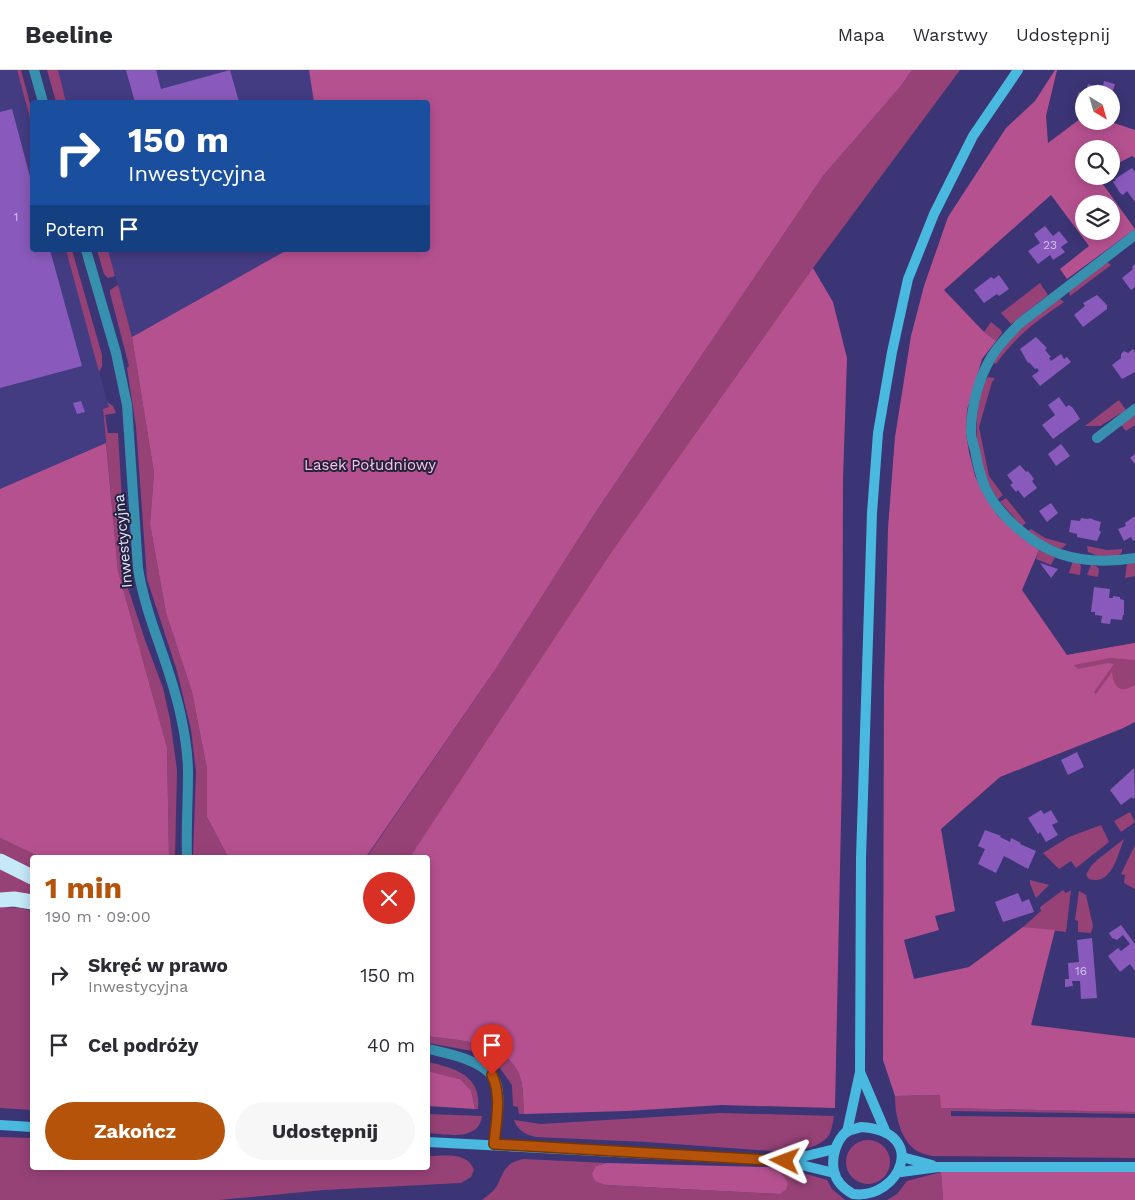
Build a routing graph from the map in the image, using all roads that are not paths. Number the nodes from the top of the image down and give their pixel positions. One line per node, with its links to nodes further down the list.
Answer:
1 (34, 70): 3 (street)
2 (1017, 72): 15 (main road)
3 (43, 100)
4 (1135, 235): 8 (street)
5 (87, 252): 9 (street, Inwestycyjna)
6 (1135, 409): 7 (street)
7 (1097, 438)
8 (1135, 558)
9 (187, 855)
10 (0, 861): 11 (highway)
11 (30, 876)
12 (0, 900): 13 (highway)
13 (30, 902)
14 (430, 1050): 21 (street)
15 (860, 1072): 18 (main road); 19 (main road)
16 (0, 1125): 17 (main road)
17 (30, 1127)
18 (846, 1132): 19 (main road); 22 (main road)
19 (886, 1133): 23 (main road)
20 (430, 1142): 21 (main road)
21 (494, 1144): 24 (main road)
22 (835, 1149): 24 (main road); 28 (main road)
23 (902, 1157): 25 (main road); 27 (main road)
24 (785, 1161): 28 (main road)
25 (938, 1167): 26 (main road); 27 (main road)
26 (1135, 1167)
27 (901, 1172): 28 (main road)
28 (834, 1173)

